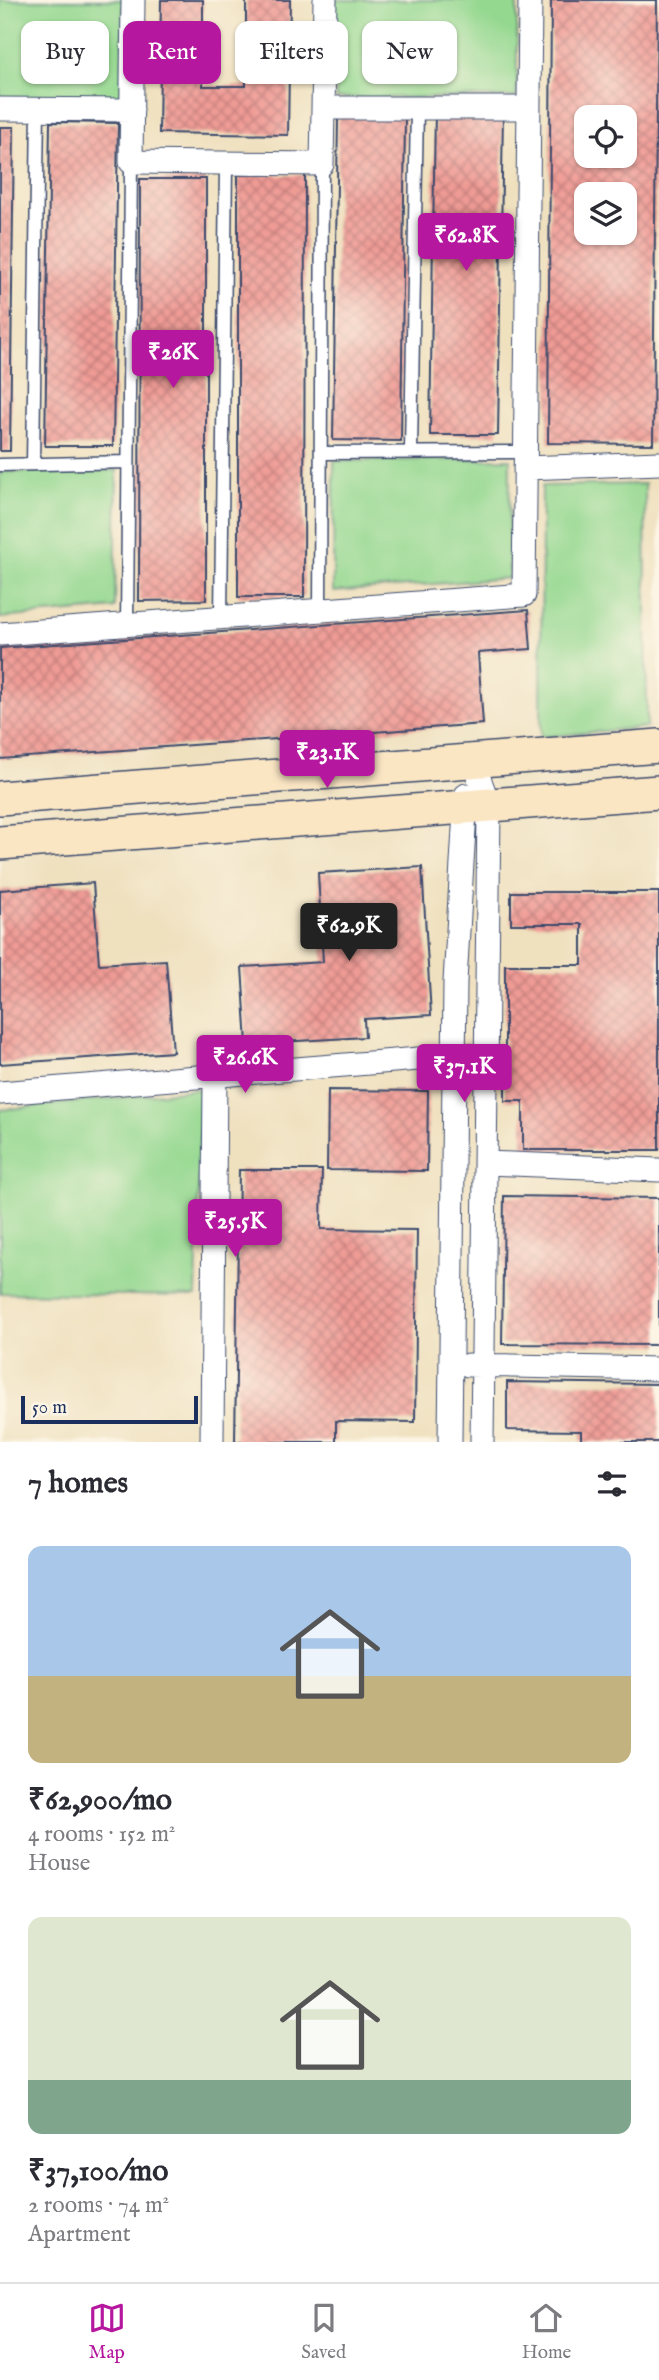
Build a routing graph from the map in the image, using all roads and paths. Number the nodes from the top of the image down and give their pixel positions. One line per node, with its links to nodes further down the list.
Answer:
1 (133, 0): 9 (street)
2 (325, 0): 4 (street)
3 (530, 0): 6 (street)
4 (323, 108): 5 (street); 12 (street)
5 (417, 108): 6 (street); 13 (lane)
6 (529, 108): 15 (street)
7 (0, 109): 8 (street)
8 (38, 109): 9 (street); 18 (lane)
9 (132, 110): 10 (street)
10 (131, 162): 11 (street); 16 (lane)
11 (226, 163): 12 (street); 21 (lane)
12 (322, 164): 14 (lane)
13 (411, 450): 14 (lane); 15 (lane)
14 (321, 453): 20 (lane)
15 (525, 460): 17 (street); 20 (street)
16 (128, 462): 18 (lane); 22 (lane)
17 (659, 463)
18 (33, 464): 19 (lane)
19 (0, 465)
20 (320, 610): 21 (street)
21 (221, 618): 22 (street)
22 (127, 625): 23 (street)
23 (0, 634)
24 (659, 746): 25 (street)
25 (473, 762): 27 (street); 28 (street)
26 (659, 792): 28 (street)
27 (0, 798)
28 (476, 806): 29 (street); 30 (street); 31 (street)
29 (0, 843)
30 (486, 1054): 31 (street); 34 (street)
31 (454, 1056): 32 (street); 36 (street)
32 (215, 1076): 33 (street); 39 (street)
33 (0, 1093)
34 (485, 1163): 35 (street); 37 (street)
35 (659, 1170)
36 (451, 1365): 37 (street); 40 (street)
37 (483, 1365): 38 (street); 41 (street)
38 (659, 1370)
39 (212, 1442)
40 (450, 1442)
41 (482, 1442)

